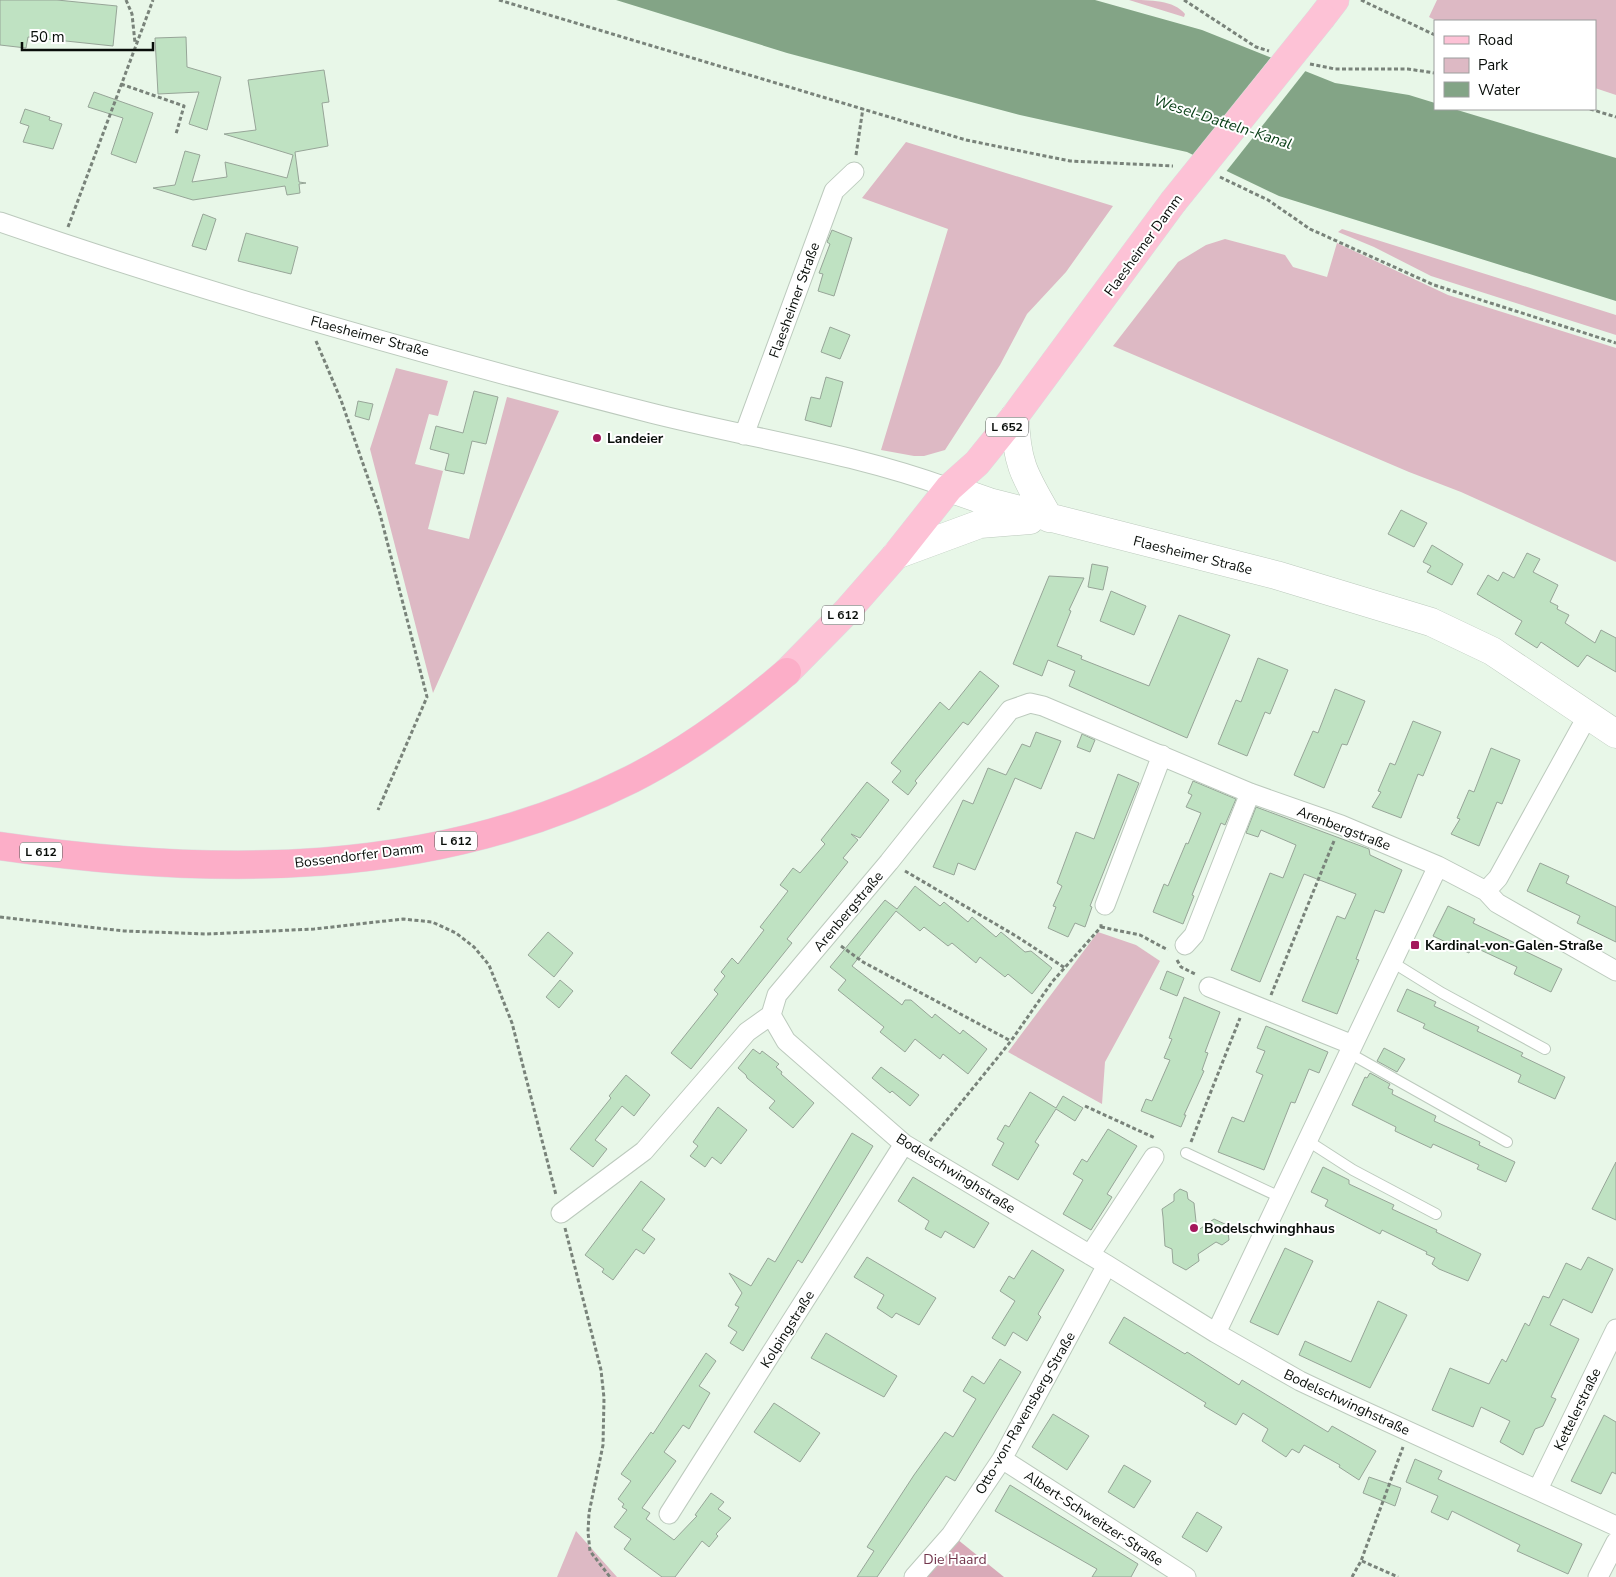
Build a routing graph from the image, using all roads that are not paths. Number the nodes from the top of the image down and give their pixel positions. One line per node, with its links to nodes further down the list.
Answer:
1 (1328, 8): 4 (main road, Flaesheimer Damm / L 652, bridge)
2 (854, 172): 5 (street, Flaesheimer Straße)
3 (0, 222): 5 (street, Flaesheimer Straße)
4 (1016, 416): 6 (main road, Flaesheimer Damm / L 652); 7 (main road)
5 (744, 435): 6 (street, Flaesheimer Straße)
6 (949, 488): 7 (main road, Flaesheimer Straße); 8 (main road, Bossendorfer Damm / L 612)
7 (1049, 518): 8 (main road); 10 (main road, Flaesheimer Straße)
8 (896, 555): 9 (main road, Bossendorfer Damm / L 612)
9 (787, 672): 14 (highway, Bossendorfer Damm / L 612)
10 (1588, 715): 11 (main road, Flaesheimer Straße); 16 (street)
11 (1616, 734)
12 (1162, 755): 13 (street, Arenbergstraße); 17 (street); 22 (street, Arenbergstraße)
13 (1250, 792): 15 (street, Arenbergstraße); 18 (street)
14 (0, 846)
15 (1438, 866): 16 (street); 19 (street)
16 (1486, 891): 20 (street)
17 (1105, 905)
18 (1185, 945)
19 (1392, 962): 23 (street); 24 (lane)
20 (1616, 971)
21 (1209, 987): 23 (street)
22 (771, 1015): 27 (street, Bodelschwinghstraße); 31 (street)
23 (1351, 1049): 25 (street); 26 (lane)
24 (1545, 1049)
25 (1308, 1141): 30 (street); 32 (lane)
26 (1507, 1142)
27 (912, 1149): 33 (street, Bodelschwinghstraße); 39 (street, Kolpingstraße)
28 (1186, 1153): 30 (lane)
29 (1154, 1157): 33 (street)
30 (1282, 1198): 36 (street)
31 (561, 1214)
32 (1436, 1214)
33 (1090, 1255): 34 (street, Bodelschwinghstraße)
34 (1107, 1265): 36 (street, Bodelschwinghstraße); 37 (street, Otto-von-Ravensberg-Straße)
35 (1616, 1329): 38 (street, Kettelerstraße)
36 (1216, 1333): 38 (street, Bodelschwinghstraße)
37 (1002, 1458): 42 (street, Otto-von-Ravensberg-Straße); 43 (street, Albert-Schweitzer-Straße)
38 (1538, 1489): 40 (street, Bodelschwinghstraße)
39 (669, 1514)
40 (1616, 1526)
41 (1616, 1542): 44 (street)
42 (914, 1577)
43 (1186, 1577)
44 (1598, 1577)

